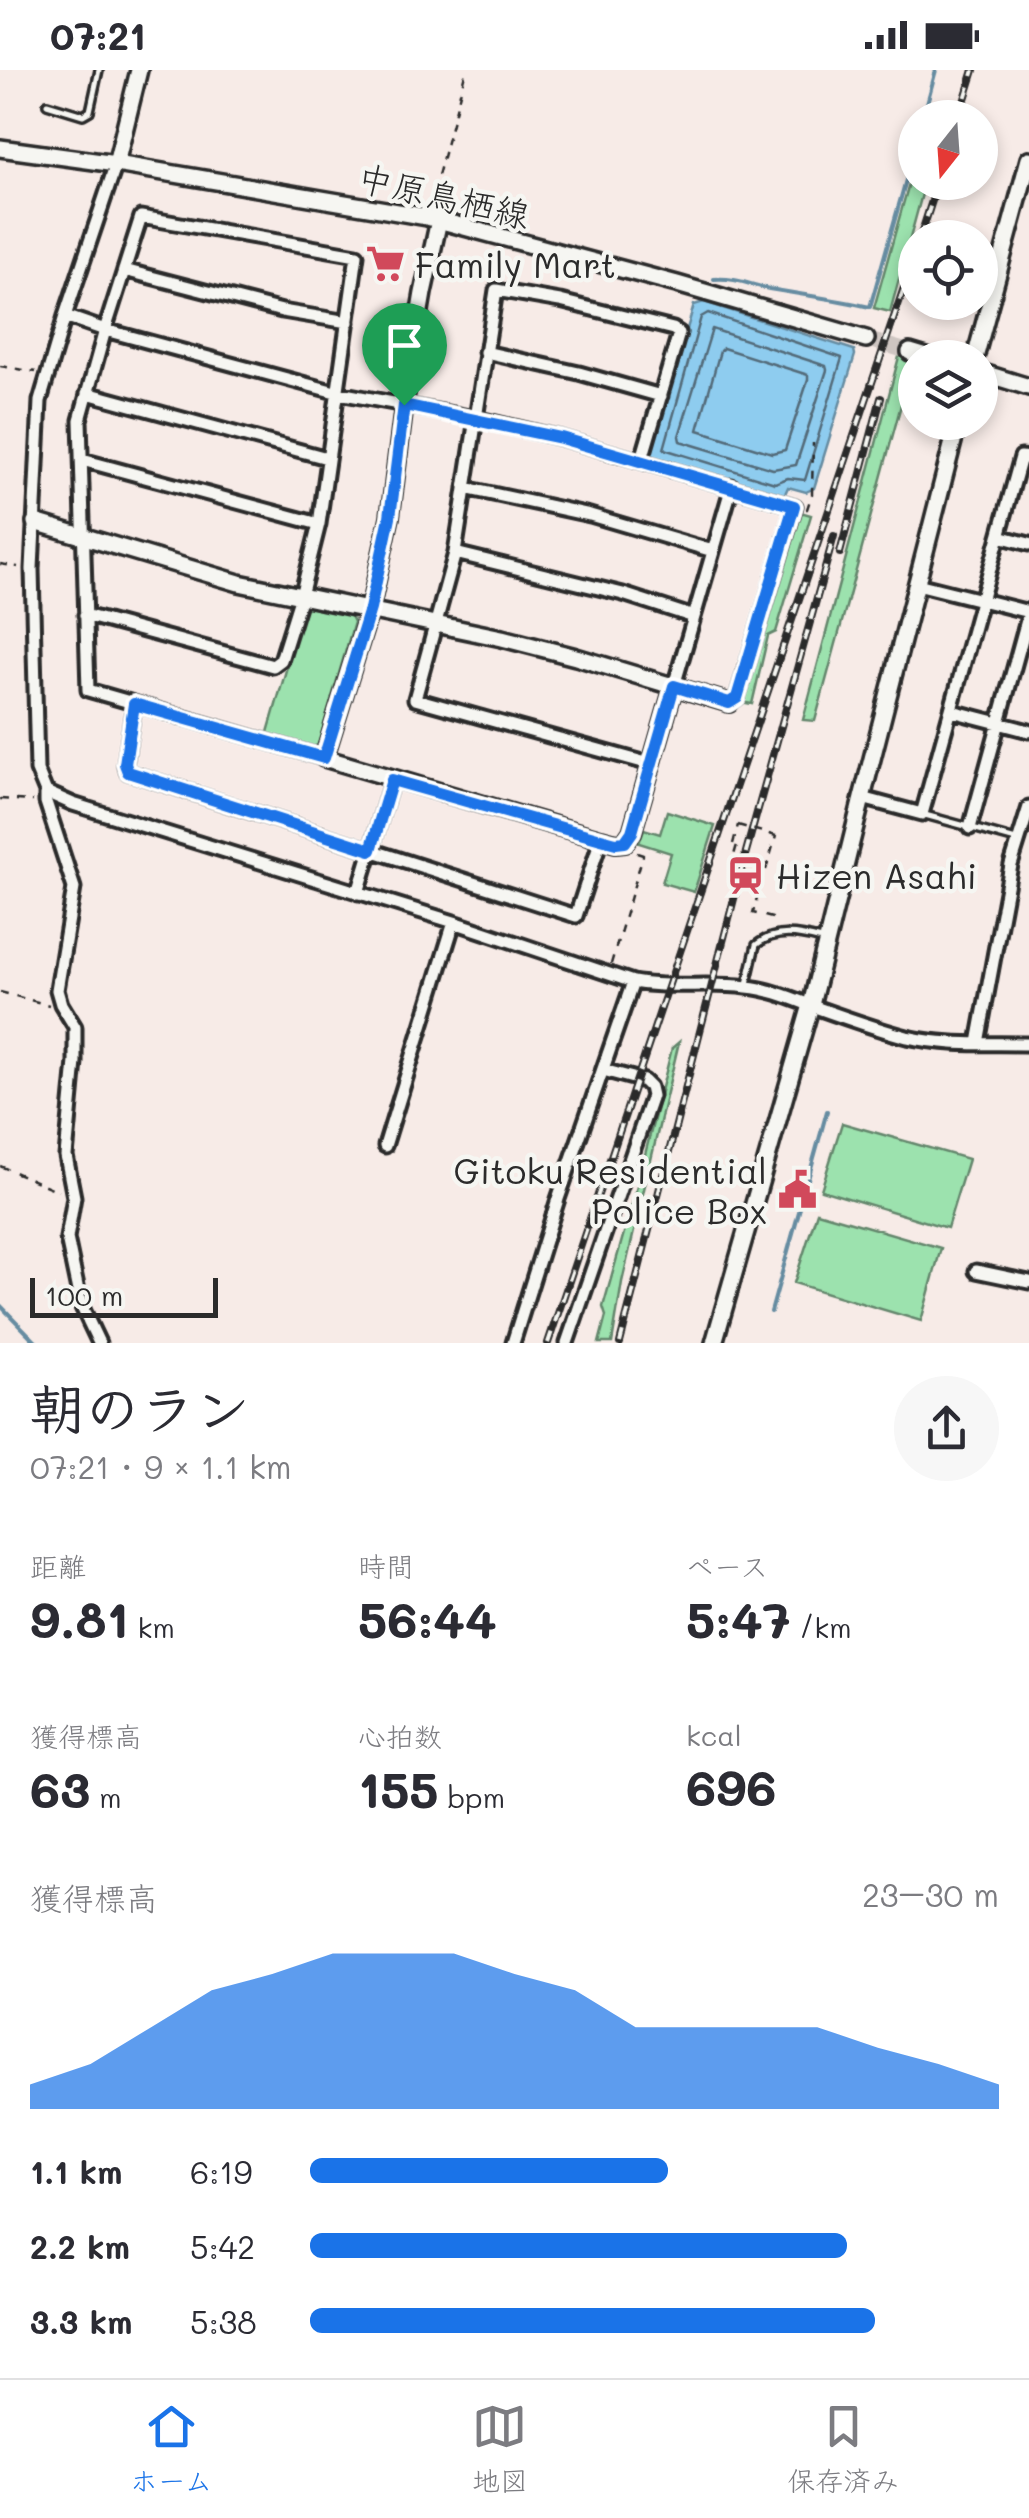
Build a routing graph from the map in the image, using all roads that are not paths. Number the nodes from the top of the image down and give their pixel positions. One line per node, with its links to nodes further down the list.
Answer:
1 (99, 70): 3 (lane)
2 (139, 70): 6 (street)
3 (47, 104)
4 (0, 148): 6 (street, 中原鳥栖線)
5 (1029, 159): 13 (street)
6 (116, 164): 7 (street, 中原鳥栖線); 9 (street)
7 (433, 218): 12 (street, 中原鳥栖線); 20 (street)
8 (124, 270): 10 (street); 10 (street); 11 (street)
9 (65, 316): 11 (street); 29 (street)
10 (348, 322): 18 (street)
11 (104, 330): 17 (street); 18 (street)
12 (866, 339)
13 (980, 340)
14 (486, 352): 19 (street); 19 (street); 21 (street)
15 (998, 378): 16 (street)
16 (1029, 387)
17 (87, 393): 23 (street); 25 (street)
18 (339, 393): 20 (street); 23 (street)
19 (661, 396): 26 (street)
20 (404, 405): 21 (street); 39 (street)
21 (474, 418): 26 (street); 28 (street)
22 (953, 440): 36 (street)
23 (326, 458): 30 (street)
24 (1029, 458): 32 (street)
25 (82, 460): 30 (street); 31 (street)
26 (642, 460): 27 (street)
27 (732, 486): 34 (street); 45 (street)
28 (465, 488): 34 (street); 35 (street)
29 (36, 522): 31 (street); 53 (street)
30 (319, 524): 37 (street)
31 (82, 536): 37 (street); 41 (street)
32 (999, 536): 33 (street); 38 (street)
33 (1029, 544)
34 (714, 551): 42 (street)
35 (455, 552): 42 (street); 43 (street)
36 (917, 584): 38 (street); 54 (street)
37 (301, 596): 39 (street); 41 (street)
38 (982, 600): 40 (street); 47 (street)
39 (370, 609): 43 (street); 50 (street)
40 (1029, 613): 48 (street)
41 (85, 614): 46 (street)
42 (694, 617): 44 (street)
43 (436, 624): 44 (street); 51 (street)
44 (674, 686): 45 (street); 51 (street)
45 (729, 703)
46 (134, 704): 50 (street); 60 (street)
47 (952, 711): 48 (street); 56 (street)
48 (999, 724): 49 (street); 57 (street)
49 (1029, 731)
50 (324, 758): 52 (street)
51 (650, 764): 58 (street)
52 (392, 780): 58 (street); 60 (street)
53 (46, 797): 61 (street); 73 (street)
54 (862, 798): 56 (street); 63 (street)
55 (1029, 807): 59 (street)
56 (922, 814): 57 (lane)
57 (970, 828): 59 (lane)
58 (601, 839): 60 (street)
59 (1019, 841): 67 (street)
60 (371, 850): 61 (street)
61 (358, 892): 62 (street)
62 (454, 922): 64 (street); 70 (street)
63 (827, 942): 65 (lane); 66 (street)
64 (632, 982): 65 (street); 69 (street)
65 (746, 986): 66 (street)
66 (811, 1006): 67 (street); 76 (street)
67 (978, 1042): 68 (street)
68 (1029, 1044)
69 (602, 1070): 74 (street); 75 (street)
70 (385, 1146)
71 (976, 1271): 72 (street)
72 (1029, 1282)
73 (99, 1343)
74 (514, 1343)
75 (566, 1343)
76 (714, 1343)

